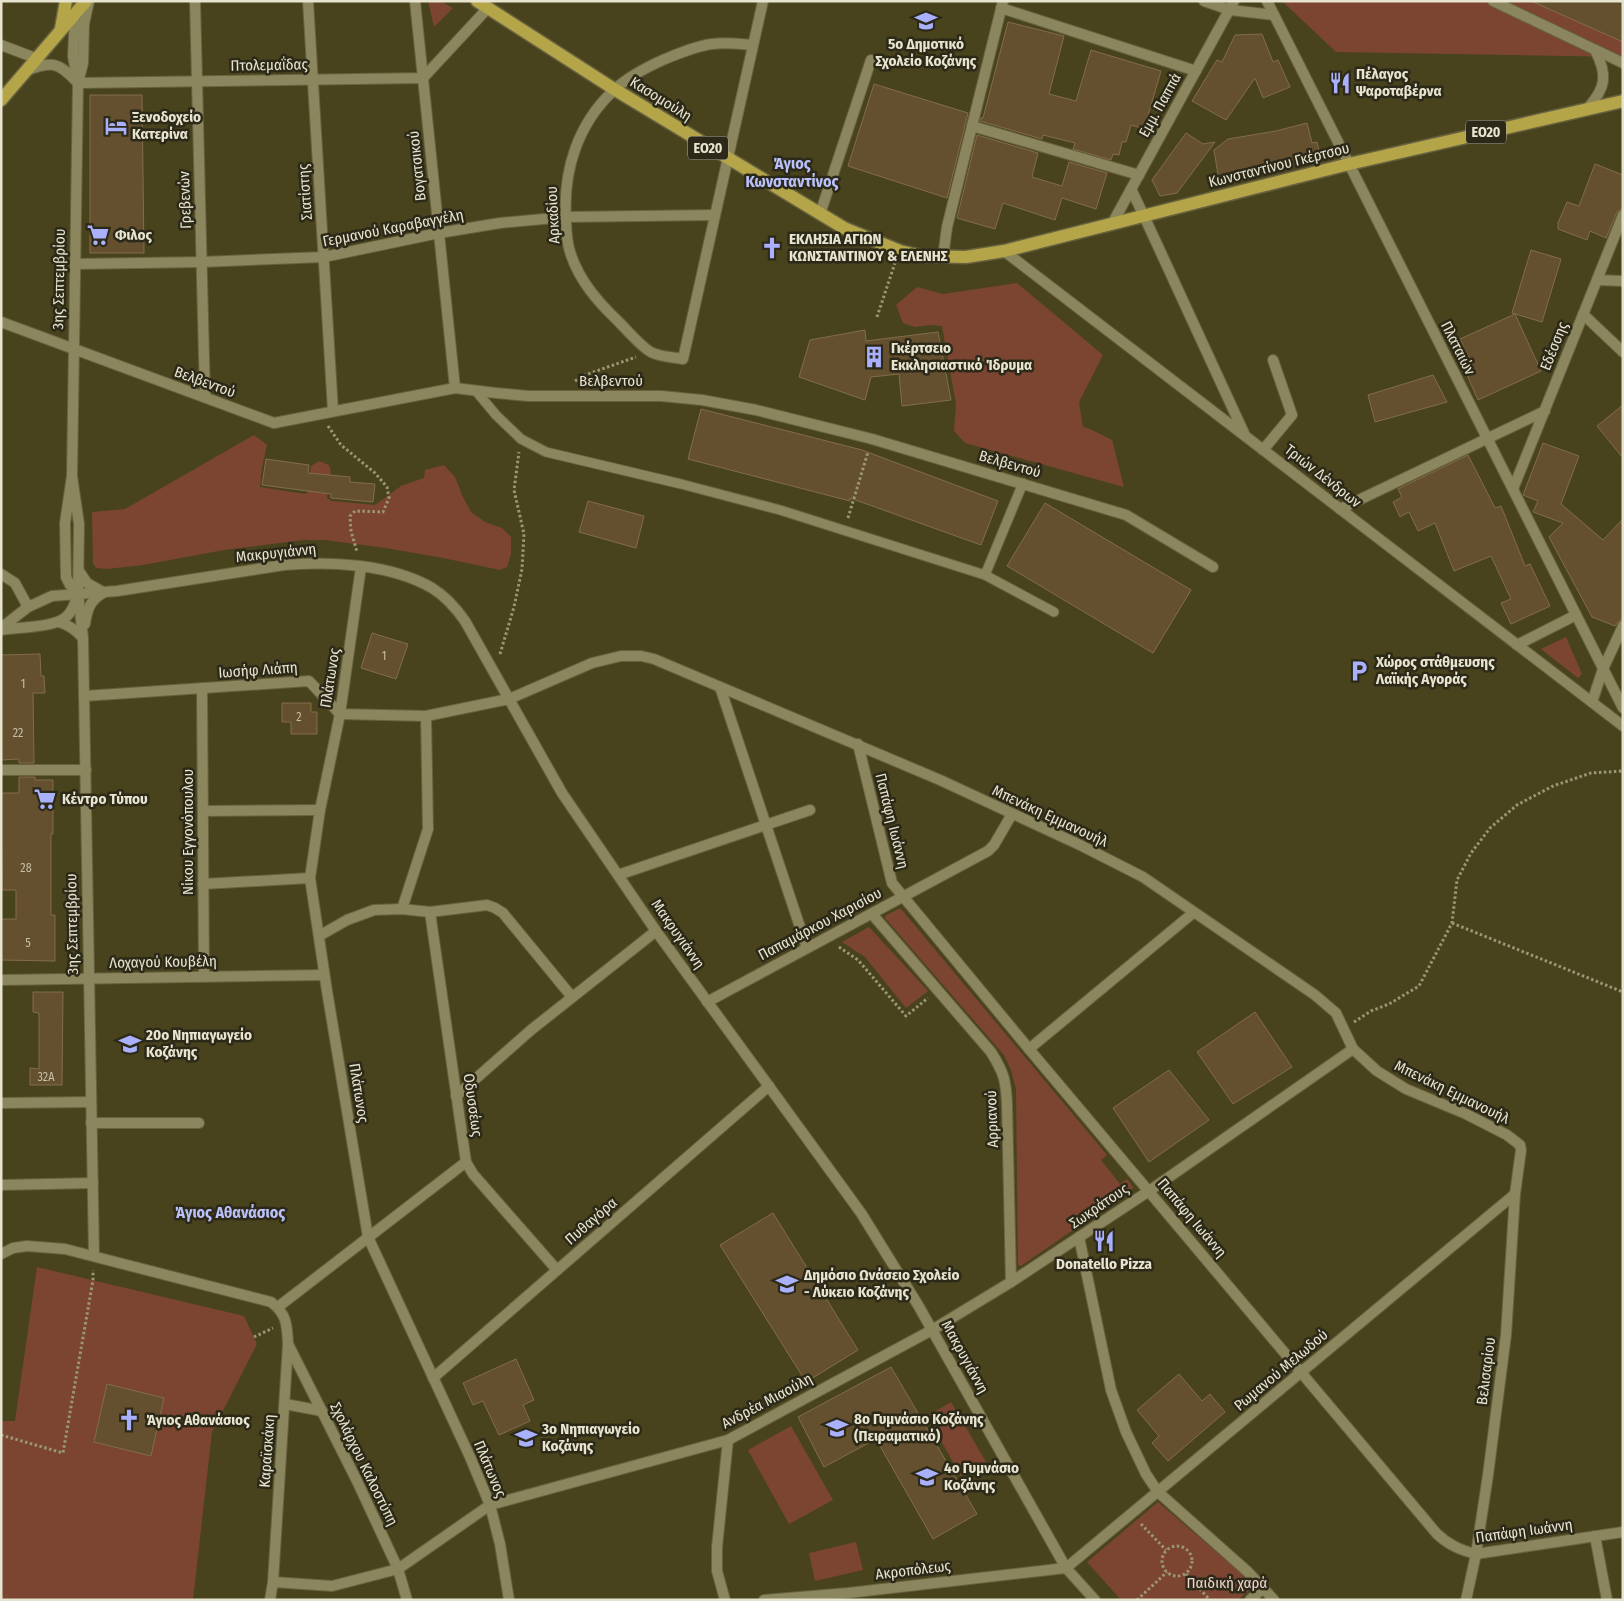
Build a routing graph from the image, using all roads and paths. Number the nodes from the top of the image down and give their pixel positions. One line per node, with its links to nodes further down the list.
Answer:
1 (66, 1): 16 (main road)
2 (76, 1): 14 (main road, 3ης Σεπτεμβρίου)
3 (87, 1): 14 (main road); 28 (street, 3ης Σεπτεμβρίου)
4 (195, 1): 27 (street, Γρεβενών)
5 (308, 1): 26 (street, Σιατίστης)
6 (415, 1): 25 (street, Βογατσικού)
7 (763, 1): 18 (street)
8 (1204, 1): 13 (street)
9 (1267, 1): 15 (street, Πλαταιών)
10 (1493, 1): 19 (street)
11 (484, 4): 25 (street); 29 (main road, Κασομούλη / ΕΟ20)
12 (1002, 4): 24 (street); 33 (street)
13 (1232, 6): 15 (street); 24 (street, Εμμ. Παππά)
14 (75, 15): 16 (main road); 28 (street, 3ης Σεπτεμβρίου)
15 (1274, 15): 35 (street, Πλαταιών)
16 (58, 35): 20 (main road)
17 (1, 45): 20 (street)
18 (754, 45): 29 (street, Αρκαδίου); 34 (street)
19 (1595, 50): 22 (street); 32 (street)
20 (38, 59): 23 (main road)
21 (871, 60): 38 (street)
22 (1623, 63)
23 (28, 70): 28 (street); 30 (main road)
24 (1196, 71): 36 (street, Εμμ. Παππά)
25 (423, 78): 26 (street, Πτολεμαΐδας); 44 (street, Βογατσικού)
26 (313, 80): 27 (street, Πτολεμαΐδας); 47 (street, Σιατίστης)
27 (197, 81): 28 (street, Πτολεμαΐδας); 49 (street, Γρεβενών)
28 (78, 83): 50 (street, 3ης Σεπτεμβρίου)
29 (614, 89): 34 (main road, Κασομούλη / ΕΟ20); 42 (street, Αρκαδίου)
30 (1, 100)
31 (1623, 101): 32 (main road, Κωνσταντίνου Γκέρτσου / ΕΟ20)
32 (1587, 109): 35 (main road, Κωνσταντίνου Γκέρτσου / ΕΟ20)
33 (972, 126): 36 (street); 48 (street)
34 (728, 159): 38 (main road, Κασομούλη / ΕΟ20); 39 (street)
35 (1349, 164): 41 (main road, Κωνσταντίνου Γκέρτσου / ΕΟ20); 67 (street, Πλαταιών)
36 (1139, 175): 37 (street, Εμμ. Παππά)
37 (1131, 189): 41 (street); 43 (street, Εμμ. Παππά)
38 (820, 214): 45 (main road, Κασομούλη / ΕΟ20)
39 (715, 215): 42 (street, Γερμανού Καραβαγγέλη); 58 (street)
40 (1623, 215): 51 (street, Εδέσσης)
41 (1144, 216): 43 (main road, Κωνσταντίνου Γκέρτσου / ΕΟ20); 66 (street)
42 (566, 217): 44 (street, Γερμανού Καραβαγγέλη); 58 (street, Αρκαδίου)
43 (1112, 224): 46 (main road, Κωνσταντίνου Γκέρτσου / ΕΟ20)
44 (439, 233): 47 (street, Γερμανού Καραβαγγέλη); 60 (street, Βογατσικού)
45 (900, 251): 48 (main road, Κασομούλη / ΕΟ20); 54 (path)
46 (1004, 251): 48 (main road, Κωνσταντίνου Γκέρτσου / ΕΟ20); 66 (street, Τριών Δένδρων)
47 (324, 257): 49 (street, Γερμανού Καραβαγγέλη); 65 (street, Σιατίστης)
48 (943, 257)
49 (202, 262): 50 (street, Γερμανού Καραβαγγέλη); 63 (street, Γρεβενών)
50 (75, 264): 56 (street, 3ης Σεπτεμβρίου)
51 (1597, 280): 52 (street); 53 (street, Εδέσσης)
52 (1623, 281)
53 (1583, 314): 57 (street); 64 (street, Εδέσσης)
54 (876, 317)
55 (1, 322): 56 (street, Βελβεντού)
56 (74, 350): 63 (street, Βελβεντού); 71 (street, 3ης Σεπτεμβρίου)
57 (1623, 352)
58 (652, 353): 62 (path)
59 (1273, 360): 70 (street)
60 (455, 388): 61 (street, Βελβεντού); 65 (street, Βελβεντού)
61 (476, 391): 62 (street, Βελβεντού); 69 (lane)
62 (559, 396): 68 (street, Βελβεντού)
63 (206, 398): 65 (street, Βελβεντού)
64 (1545, 411): 67 (street); 73 (street, Εδέσσης)
65 (328, 412): 76 (path)
66 (1244, 435): 70 (street, Τριών Δένδρων)
67 (1486, 438): 73 (street, Πλαταιών); 74 (street)
68 (872, 439): 72 (street, Βελβεντού); 75 (path)
69 (521, 440): 75 (lane); 94 (path)
70 (1263, 450): 74 (street, Τριών Δένδρων)
71 (72, 476): 78 (street, 3ης Σεπτεμβρίου); 81 (street, 3ης Σεπτεμβρίου)
72 (1023, 483): 77 (street, Βελβεντού); 80 (lane)
73 (1513, 489): 87 (street, Πλαταιών)
74 (1340, 509): 92 (street, Τριών Δένδρων)
75 (845, 531): 80 (lane)
76 (361, 567): 82 (street, Μακρυγιάννη); 94 (street, Μακρυγιάννη); 101 (street, Πλάτωνος)
77 (1213, 567)
78 (79, 571): 82 (street); 83 (street, 3ης Σεπτεμβρίου)
79 (1, 574): 85 (street)
80 (985, 576): 86 (lane)
81 (66, 577): 83 (street); 84 (street)
82 (104, 592): 83 (street, Μακρυγιάννη); 91 (street)
83 (78, 593): 84 (street, Μακρυγιάννη); 88 (street, 3ης Σεπτεμβρίου); 91 (street, 3ης Σεπτεμβρίου)
84 (52, 596): 85 (street)
85 (28, 607): 90 (street)
86 (1054, 612)
87 (1576, 615): 92 (street); 93 (street, Πλαταιών)
88 (58, 622): 90 (street); 91 (street)
89 (1623, 626): 93 (street)
90 (1, 629)
91 (83, 638): 97 (street, 3ης Σεπτεμβρίου)
92 (1517, 645): 99 (street, Τριών Δένδρων)
93 (1603, 669): 99 (street); 100 (street, Πλαταιών)
94 (493, 671): 98 (street, Μακρυγιάννη)
95 (720, 687): 98 (street, Μπενάκη Εμμανουήλ); 104 (street, Μπενάκη Εμμανουήλ); 112 (street)
96 (202, 688): 97 (street, Ιωσήφ Λιάπη); 101 (street, Ιωσήφ Λιάπη); 110 (street, Νίκου Εγγονόπουλου)
97 (84, 696): 106 (street, 3ης Σεπτεμβρίου)
98 (509, 699): 102 (street); 113 (street, Μακρυγιάννη)
99 (1592, 702): 103 (street, Τριών Δένδρων)
100 (1623, 708)
101 (340, 714): 102 (street); 108 (street, Πλάτωνος)
102 (426, 716): 117 (street)
103 (1623, 726)
104 (858, 744): 111 (street, Μπενάκη Εμμανουήλ); 116 (street, Παπάφη Ιωάννη)
105 (1, 770): 106 (street)
106 (86, 770): 128 (street, 3ης Σεπτεμβρίου)
107 (1623, 771): 121 (path)
108 (320, 810): 110 (street); 114 (street, Πλάτωνος)
109 (810, 810): 112 (street)
110 (203, 811): 115 (street, Νίκου Εγγονόπουλου)
111 (1012, 814): 116 (street, Παπαμάρκου Χαρισίου); 119 (street, Μπενάκη Εμμανουήλ)
112 (766, 825): 113 (street); 125 (street)
113 (618, 875): 122 (street, Μακρυγιάννη)
114 (310, 878): 115 (street); 123 (street, Πλάτωνος)
115 (203, 884): 127 (street, Νίκου Εγγονόπουλου)
116 (903, 897): 120 (street, Παπαμάρκου Χαρισίου); 135 (street, Παπάφη Ιωάννη)
117 (402, 909): 118 (street); 123 (street)
118 (430, 912): 132 (street); 138 (street, Οδυσσέως)
119 (1193, 913): 135 (street); 136 (street, Μπενάκη Εμμανουήλ)
120 (872, 914): 124 (street, Παπαμάρκου Χαρισίου); 130 (street, Αρριανού)
121 (1452, 924): 131 (path); 134 (path)
122 (656, 931): 132 (street); 133 (street, Μακρυγιάννη)
123 (319, 936): 126 (street, Πλάτωνος)
124 (824, 939): 125 (street, Παπαμάρκου Χαρισίου); 130 (path)
125 (807, 948): 133 (street, Παπαμάρκου Χαρισίου)
126 (324, 974): 127 (street, Λοχαγού Κουβέλη); 149 (street, Πλάτωνος)
127 (204, 976): 128 (street, Λοχαγού Κουβέλη)
128 (89, 978): 129 (street, Λοχαγού Κουβέλη); 139 (street, 3ης Σεπτεμβρίου)
129 (1, 980)
130 (938, 990): 155 (street, Αρριανού)
131 (1623, 992)
132 (572, 997): 138 (street)
133 (708, 1002): 137 (street, Μακρυγιάννη)
134 (1360, 1020)
135 (1029, 1049): 147 (street, Παπάφη Ιωάννη)
136 (1353, 1049): 143 (street, Μπενάκη Εμμανουήλ); 147 (street, Σωκράτους)
137 (769, 1086): 153 (street, Πυθαγόρα); 158 (street, Μακρυγιάννη)
138 (456, 1096): 144 (street, Οδυσσέως)
139 (91, 1102): 140 (street); 141 (street, 3ης Σεπτεμβρίου)
140 (1, 1104)
141 (91, 1123): 142 (street); 145 (street, 3ης Σεπτεμβρίου)
142 (199, 1123)
143 (1520, 1145): 148 (street, Βελισαρίου)
144 (466, 1162): 149 (street); 153 (street, Οδυσσέως)
145 (93, 1183): 146 (street); 152 (street, 3ης Σεπτεμβρίου)
146 (1, 1185)
147 (1149, 1191): 150 (street, Σωκράτους); 161 (street, Παπάφη Ιωάννη)
148 (1515, 1194): 161 (street, Ρωμανού Μελωδού); 173 (street, Βελισαρίου)
149 (368, 1237): 156 (street); 162 (street, Πλάτωνος)
150 (1079, 1237): 155 (street, Σωκράτους); 167 (street)
151 (1, 1254): 152 (street)
152 (94, 1255): 156 (street)
153 (557, 1270): 162 (street, Πυθαγόρα)
154 (93, 1280): 165 (path)
155 (1011, 1282): 158 (street, Σωκράτους)
156 (278, 1307): 157 (street, Καραϊσκάκη)
157 (287, 1322): 159 (path); 160 (street, Καραϊσκάκη)
158 (932, 1330): 166 (street, Ανδρέα Μιαούλη); 174 (street, Μακρυγιάννη)
159 (254, 1337)
160 (288, 1344): 163 (street, Καραϊσκάκη); 164 (street, Σχολάρχου Καλοστύπη)
161 (1302, 1372): 167 (street, Ρωμανού Μελωδού); 173 (street, Παπάφη Ιωάννη)
162 (433, 1378): 168 (street, Πλάτωνος)
163 (285, 1404): 164 (street); 178 (street, Καραϊσκάκη)
164 (322, 1411): 175 (street, Σχολάρχου Καλοστύπη)
165 (1, 1435)
166 (728, 1440): 168 (street, Ανδρέα Μιαούλη); 184 (street)
167 (1158, 1492): 174 (street, Ρωμανού Μελωδού); 179 (street)
168 (490, 1505): 175 (street, Ανδρέα Μιαούλη); 183 (street, Πλάτωνος)
169 (1146, 1529): 172 (path)
170 (1623, 1532): 171 (street, Παπάφη Ιωάννη)
171 (1595, 1536): 173 (street, Παπάφη Ιωάννη); 192 (street)
172 (1166, 1550): 176 (path); 177 (path)
173 (1476, 1554): 191 (street, Βελισαρίου)
174 (1066, 1568): 180 (street, Ακροπόλεως); 186 (street, Μακρυγιάννη)
175 (398, 1569): 178 (street, Ανδρέα Μιαούλη); 182 (street, Σχολάρχου Καλοστύπη)
176 (1166, 1572): 177 (path); 187 (path)
177 (1186, 1574): 188 (path)
178 (273, 1582): 181 (street, Καραϊσκάκη)
179 (1264, 1588): 189 (street); 190 (street)
180 (848, 1596): 185 (street, Ακροπόλεως)
181 (270, 1600)
182 (407, 1600)
183 (509, 1600)
184 (725, 1600)
185 (764, 1600)
186 (1095, 1600)
187 (1137, 1600)
188 (1210, 1600)
189 (1250, 1600)
190 (1274, 1600)
191 (1466, 1600)
192 (1607, 1600)

